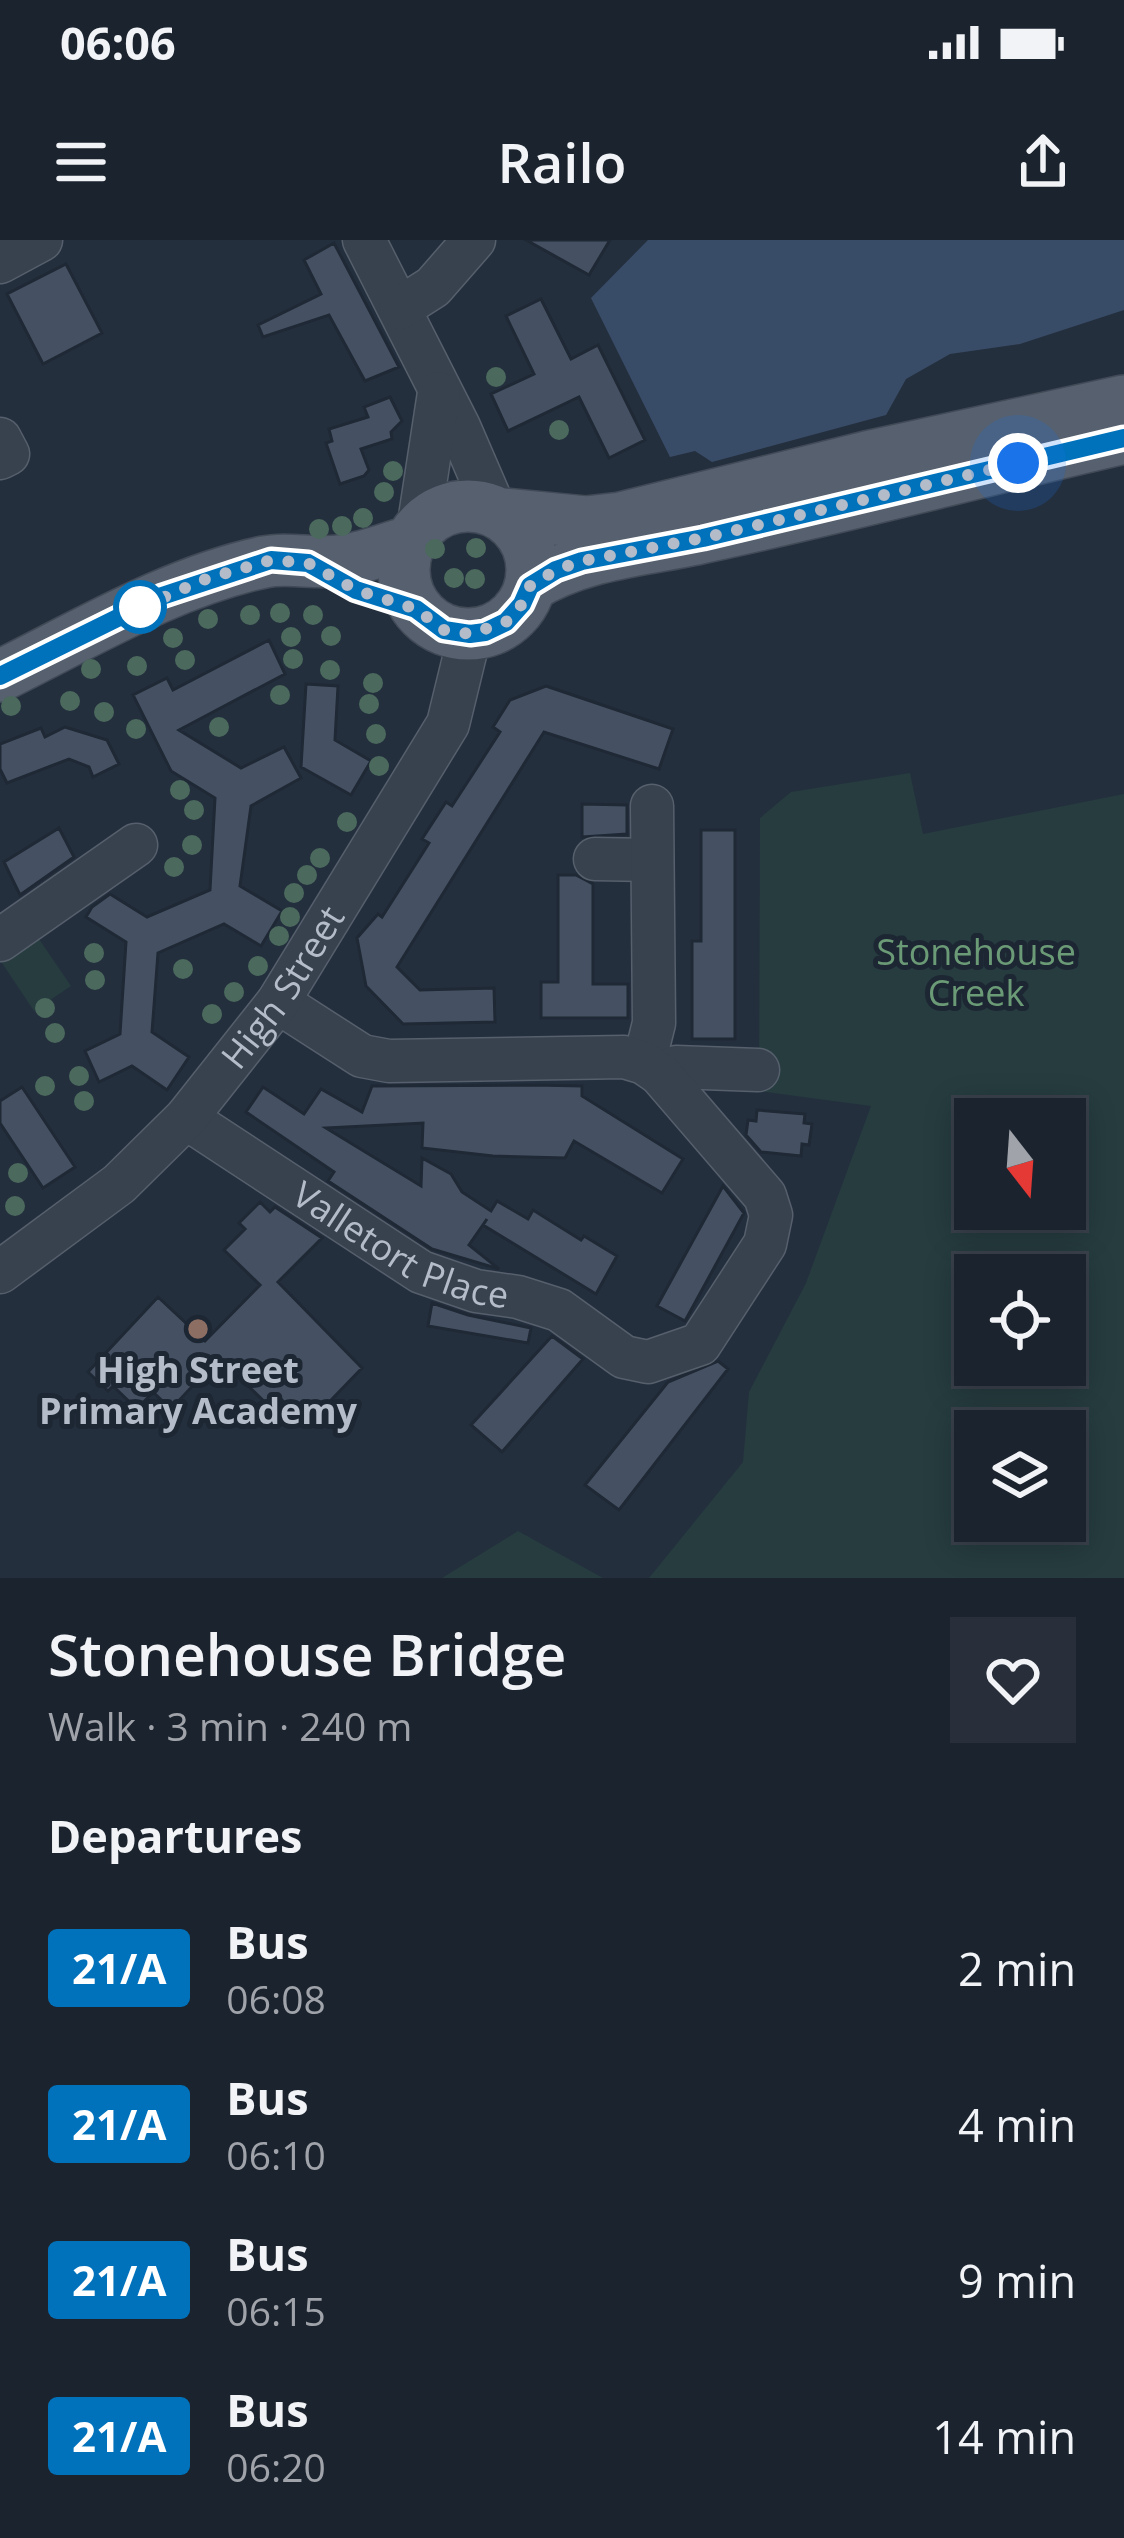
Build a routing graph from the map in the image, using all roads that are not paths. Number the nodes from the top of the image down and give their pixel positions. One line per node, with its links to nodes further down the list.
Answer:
1 (41, 240): 4 (street)
2 (364, 240): 5 (street)
3 (474, 240): 5 (street)
4 (0, 262)
5 (400, 308): 6 (street)
6 (439, 393): 11 (street); 12 (street)
7 (1124, 401): 11 (main road)
8 (1124, 438): 14 (main road)
9 (0, 439): 10 (street)
10 (0, 458)
11 (513, 514): 12 (main road); 14 (main road)
12 (414, 536): 13 (main road); 15 (main road)
13 (308, 563): 15 (main road); 17 (main road)
14 (543, 578): 16 (main road)
15 (416, 609): 16 (main road)
16 (470, 634): 23 (street, High Street)
17 (0, 676)
18 (652, 806): 21 (street)
19 (136, 845): 22 (street)
20 (595, 859): 21 (street)
21 (652, 860): 24 (street)
22 (0, 940)
23 (278, 1002): 24 (street); 26 (street, High Street)
24 (652, 1069): 25 (street); 26 (street, Valletort Place)
25 (758, 1070)
26 (186, 1118): 27 (street, High Street)
27 (0, 1272)

